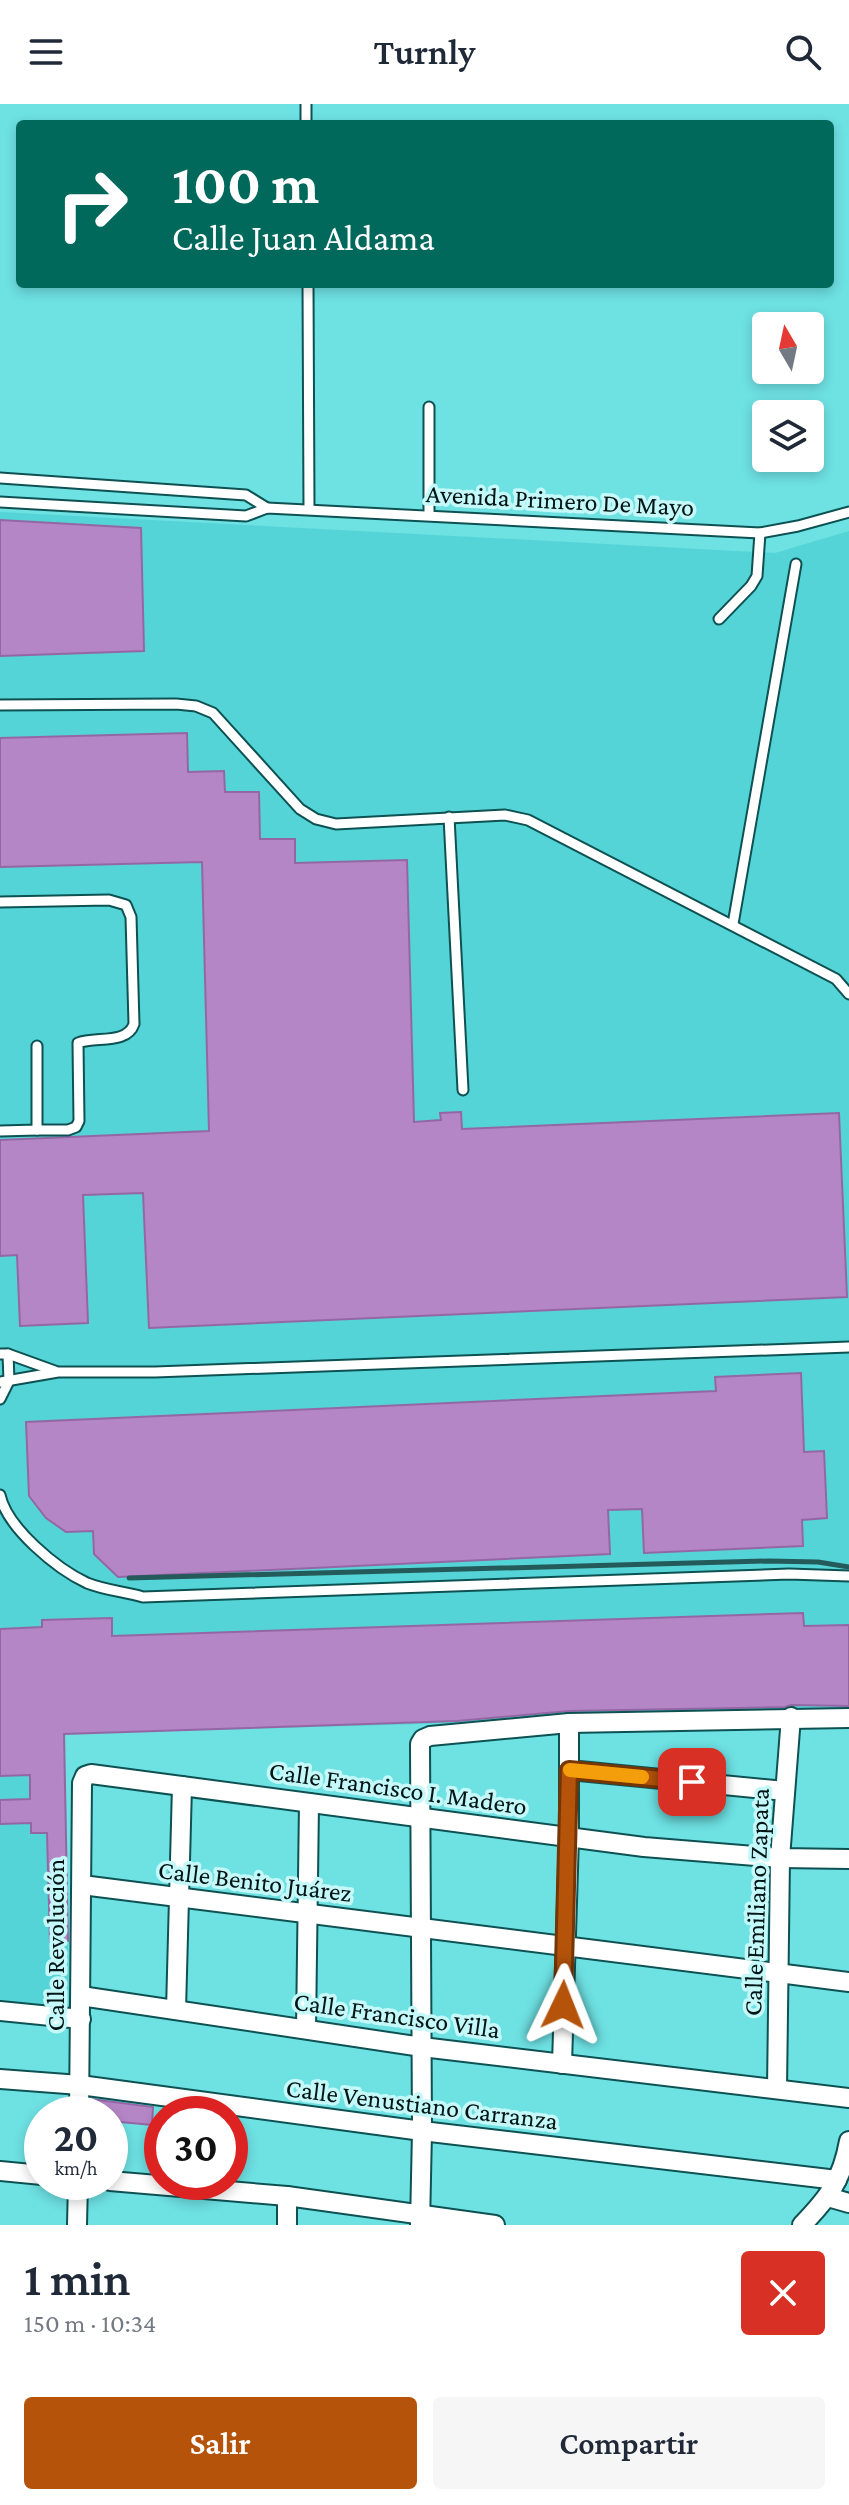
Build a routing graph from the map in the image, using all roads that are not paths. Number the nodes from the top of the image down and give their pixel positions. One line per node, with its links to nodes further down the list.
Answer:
1 (308, 288): 6 (lane)
2 (429, 407): 8 (lane)
3 (0, 478): 5 (lane, Avenida Primero De Mayo)
4 (0, 502): 5 (lane, Avenida Primero De Mayo)
5 (267, 508): 6 (lane, Avenida Primero De Mayo)
6 (309, 509): 8 (lane, Avenida Primero De Mayo)
7 (849, 512): 9 (lane, Avenida Primero De Mayo)
8 (429, 514): 9 (lane, Avenida Primero De Mayo)
9 (760, 533): 11 (lane)
10 (796, 564): 15 (lane)
11 (719, 619)
12 (0, 705): 13 (lane)
13 (449, 817): 15 (lane); 18 (lane)
14 (0, 902): 19 (lane)
15 (733, 924): 16 (lane)
16 (849, 994)
17 (37, 1046): 19 (lane)
18 (463, 1090)
19 (37, 1130): 20 (lane)
20 (0, 1131)
21 (849, 1347): 23 (lane)
22 (4, 1354): 23 (lane); 24 (lane)
23 (58, 1372): 24 (lane)
24 (5, 1381): 25 (lane)
25 (0, 1399)
26 (0, 1495): 27 (lane)
27 (849, 1576)
28 (791, 1717): 29 (street); 30 (street); 34 (street, Calle Emiliano Zapata)
29 (849, 1718)
30 (569, 1723): 31 (street); 36 (street)
31 (569, 1770): 34 (street); 37 (street)
32 (85, 1776): 33 (street, Calle Francisco I. Madero); 40 (street, Calle Revolución)
33 (182, 1786): 35 (street, Calle Francisco I. Madero); 41 (street)
34 (785, 1791): 38 (street, Calle Emiliano Zapata)
35 (309, 1803): 36 (street, Calle Francisco I. Madero); 42 (street)
36 (421, 1817): 37 (street, Calle Francisco I. Madero); 43 (street)
37 (569, 1837): 38 (street, Calle Francisco I. Madero); 44 (street)
38 (780, 1858): 39 (street, Calle Francisco I. Madero); 45 (street, Calle Emiliano Zapata)
39 (849, 1859)
40 (82, 1885): 41 (street, Calle Benito Juárez); 47 (street, Calle Revolución)
41 (179, 1898): 42 (street, Calle Benito Juárez); 48 (street)
42 (307, 1914): 43 (street, Calle Benito Juárez); 51 (street)
43 (421, 1928): 44 (street); 52 (street)
44 (565, 1947): 45 (street); 53 (street)
45 (779, 1973): 46 (street); 56 (street, Calle Emiliano Zapata)
46 (849, 1982)
47 (81, 1996): 48 (street, Calle Francisco Villa); 50 (street, Calle Revolución)
48 (176, 2010): 51 (street, Calle Francisco Villa)
49 (0, 2011): 50 (street)
50 (81, 2019): 55 (street, Calle Revolución)
51 (306, 2029): 52 (street, Calle Francisco Villa)
52 (422, 2047): 53 (street, Calle Francisco Villa); 59 (street)
53 (562, 2064): 56 (street, Calle Francisco Villa)
54 (0, 2079): 55 (street, Calle Venustiano Carranza)
55 (80, 2085): 57 (street, Calle Revolución); 59 (street, Calle Venustiano Carranza)
56 (777, 2089): 58 (street, Calle Francisco Villa)
57 (80, 2096)
58 (849, 2098)
59 (422, 2131): 63 (street, Calle Venustiano Carranza); 69 (street)
60 (849, 2141): 63 (street)
61 (0, 2171): 62 (street)
62 (24, 2173)
63 (837, 2180): 66 (street)
64 (128, 2183): 65 (street)
65 (287, 2196): 69 (street); 71 (street)
66 (828, 2197): 68 (street); 73 (street)
67 (78, 2200): 70 (street)
68 (849, 2203)
69 (420, 2220): 72 (street)
70 (77, 2225)
71 (287, 2225)
72 (495, 2225)
73 (802, 2225)

